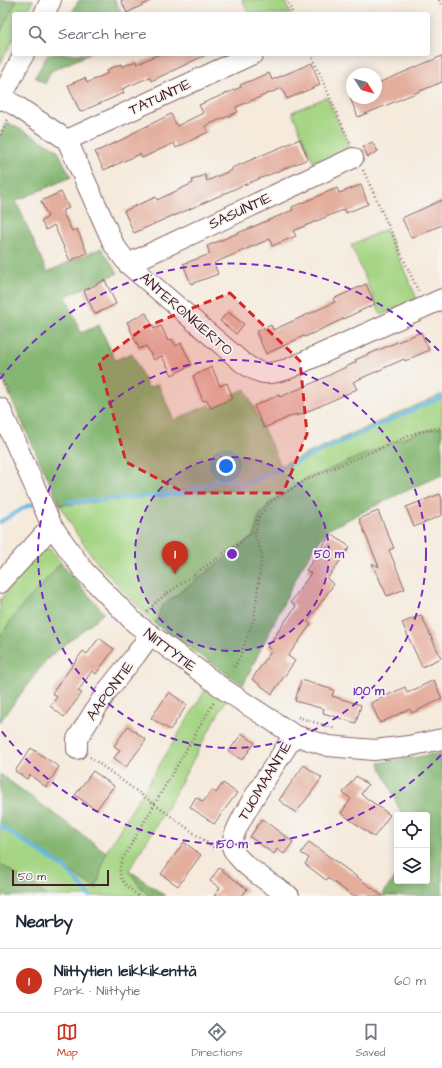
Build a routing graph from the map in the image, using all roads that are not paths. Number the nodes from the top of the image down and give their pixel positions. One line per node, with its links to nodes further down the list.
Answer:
1 (52, 0): 2 (street)
2 (45, 12)
3 (23, 56): 5 (street)
4 (250, 56): 6 (street, TATUNTIE)
5 (0, 99): 6 (street)
6 (66, 140): 8 (street, ANTERONKIERTO)
7 (353, 158): 8 (street, SASUNTIE)
8 (128, 264): 9 (street, ANTERONKIERTO)
9 (433, 303)
10 (4, 412): 11 (street, NIITTYTIE)
11 (52, 526): 12 (street); 13 (street, NIITTYTIE)
12 (0, 583)
13 (149, 626): 14 (street, NIITTYTIE); 16 (street, AAPONTIE)
14 (295, 726): 15 (street, NIITTYTIE); 17 (street, TUOMAANTIE)
15 (442, 738)
16 (77, 749)
17 (289, 896)

